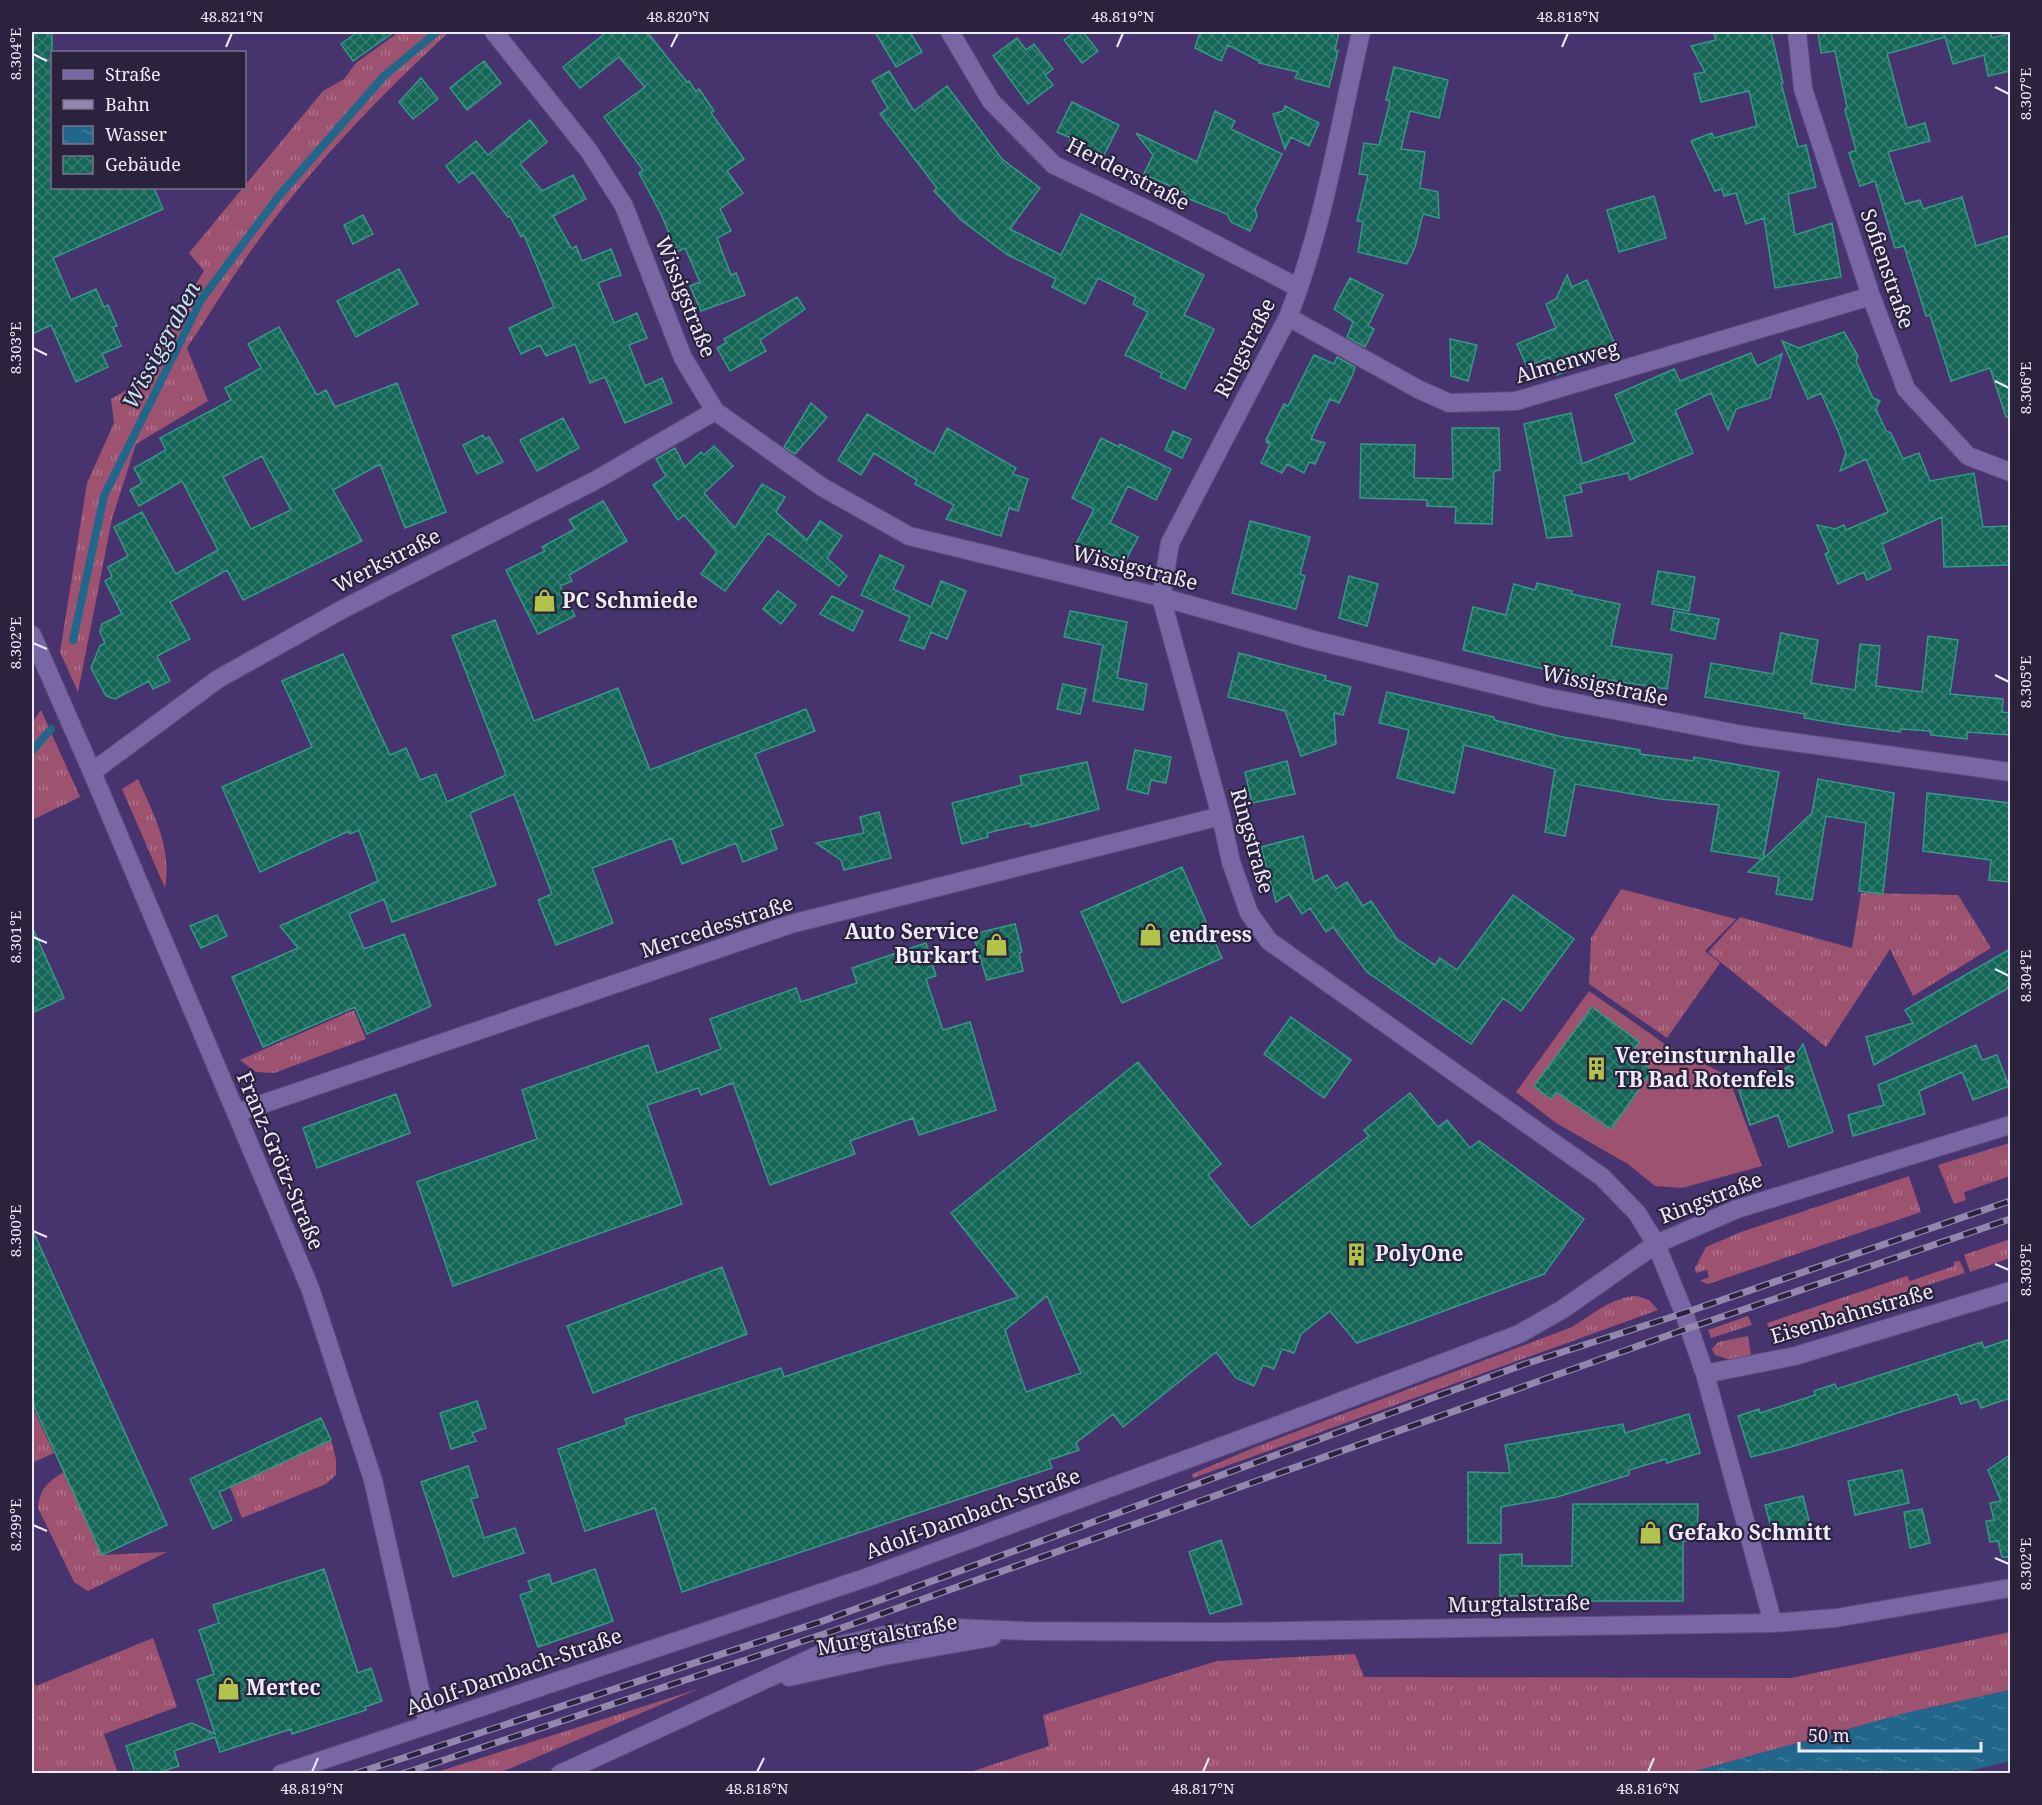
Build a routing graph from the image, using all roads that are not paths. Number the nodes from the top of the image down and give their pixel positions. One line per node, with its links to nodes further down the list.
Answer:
1 (494, 32): 8 (street, Wissigstraße)
2 (950, 32): 5 (street, Herderstraße)
3 (1361, 32): 5 (street, Ringstraße)
4 (1797, 32): 6 (street, Sofienstraße)
5 (1299, 288): 7 (street, Ringstraße)
6 (1871, 296): 7 (street, Almenweg); 9 (street, Sofienstraße)
7 (1287, 317): 10 (street, Ringstraße)
8 (715, 411): 10 (street, Wissigstraße); 12 (street, Werkstraße)
9 (2010, 472)
10 (1161, 597): 13 (street, Wissigstraße); 14 (street, Ringstraße)
11 (32, 635): 12 (street, Franz-Grötz-Straße)
12 (92, 772): 15 (street, Franz-Grötz-Straße)
13 (2010, 772)
14 (1221, 816): 15 (street, Mercedesstraße); 17 (street, Ringstraße)
15 (236, 1113): 22 (street, Franz-Grötz-Straße)
16 (2010, 1125): 17 (street, Ringstraße)
17 (1656, 1244): 19 (street); 22 (street, Adolf-Dambach-Straße)
18 (2010, 1291): 19 (street, Eisenbahnstraße)
19 (1705, 1374): 21 (street)
20 (2010, 1588): 21 (street, Murgtalstraße)
21 (1773, 1623): 24 (street, Murgtalstraße)
22 (428, 1725): 23 (street, Adolf-Dambach-Straße)
23 (281, 1773)
24 (560, 1773)

